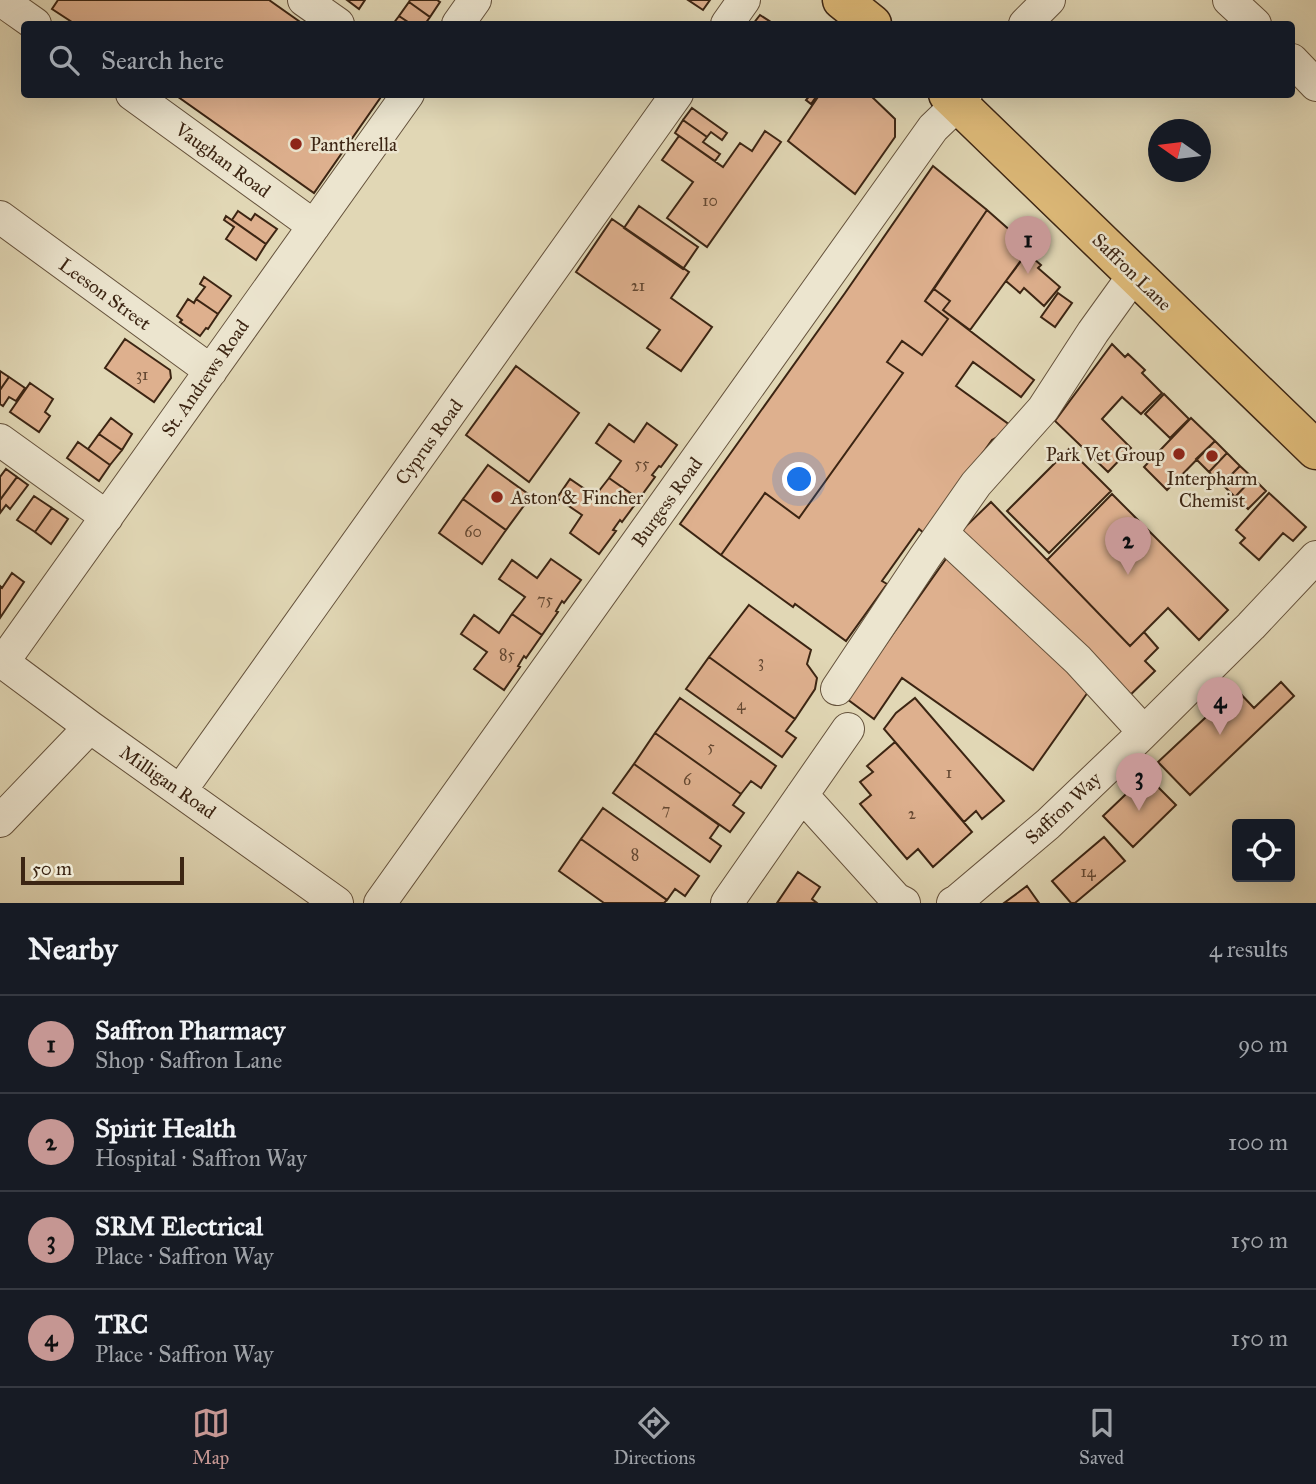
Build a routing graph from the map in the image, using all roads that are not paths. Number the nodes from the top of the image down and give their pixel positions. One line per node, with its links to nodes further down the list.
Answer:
1 (1, 0): 8 (street)
2 (304, 0): 9 (street)
3 (475, 0): 10 (street)
4 (744, 0): 11 (street)
5 (842, 0): 12 (main road)
6 (1049, 0): 13 (street)
7 (1229, 0): 14 (street)
8 (31, 21)
9 (334, 21)
10 (459, 21)
11 (728, 21)
12 (868, 21)
13 (1029, 21)
14 (1252, 21)
15 (1295, 63): 16 (street)
16 (1316, 85)
17 (138, 98): 22 (street, Vaughan Road)
18 (405, 98): 22 (street, St. Andrews Road)
19 (674, 98): 35 (street, Cyprus Road)
20 (957, 98): 23 (main road, Saffron Lane); 39 (street, Burgess Road)
21 (0, 217): 24 (street, Leeson Street)
22 (314, 226): 24 (street, St. Andrews Road)
23 (1134, 275): 26 (main road, Saffron Lane); 28 (street)
24 (211, 371): 27 (street, St. Andrews Road)
25 (0, 440): 27 (street)
26 (1316, 450)
27 (107, 517): 30 (street, St. Andrews Road)
28 (942, 533): 31 (street); 34 (street)
29 (1316, 557): 34 (street, Saffron Way)
30 (2, 661): 32 (street, Milligan Road)
31 (837, 689)
32 (90, 727): 35 (street, Milligan Road); 37 (street)
33 (848, 729): 36 (street)
34 (1144, 732): 42 (street, Saffron Way)
35 (181, 790): 38 (street, Milligan Road)
36 (802, 795): 40 (street); 41 (street)
37 (0, 821)
38 (337, 903)
39 (380, 903)
40 (727, 903)
41 (904, 903)
42 (953, 903)

